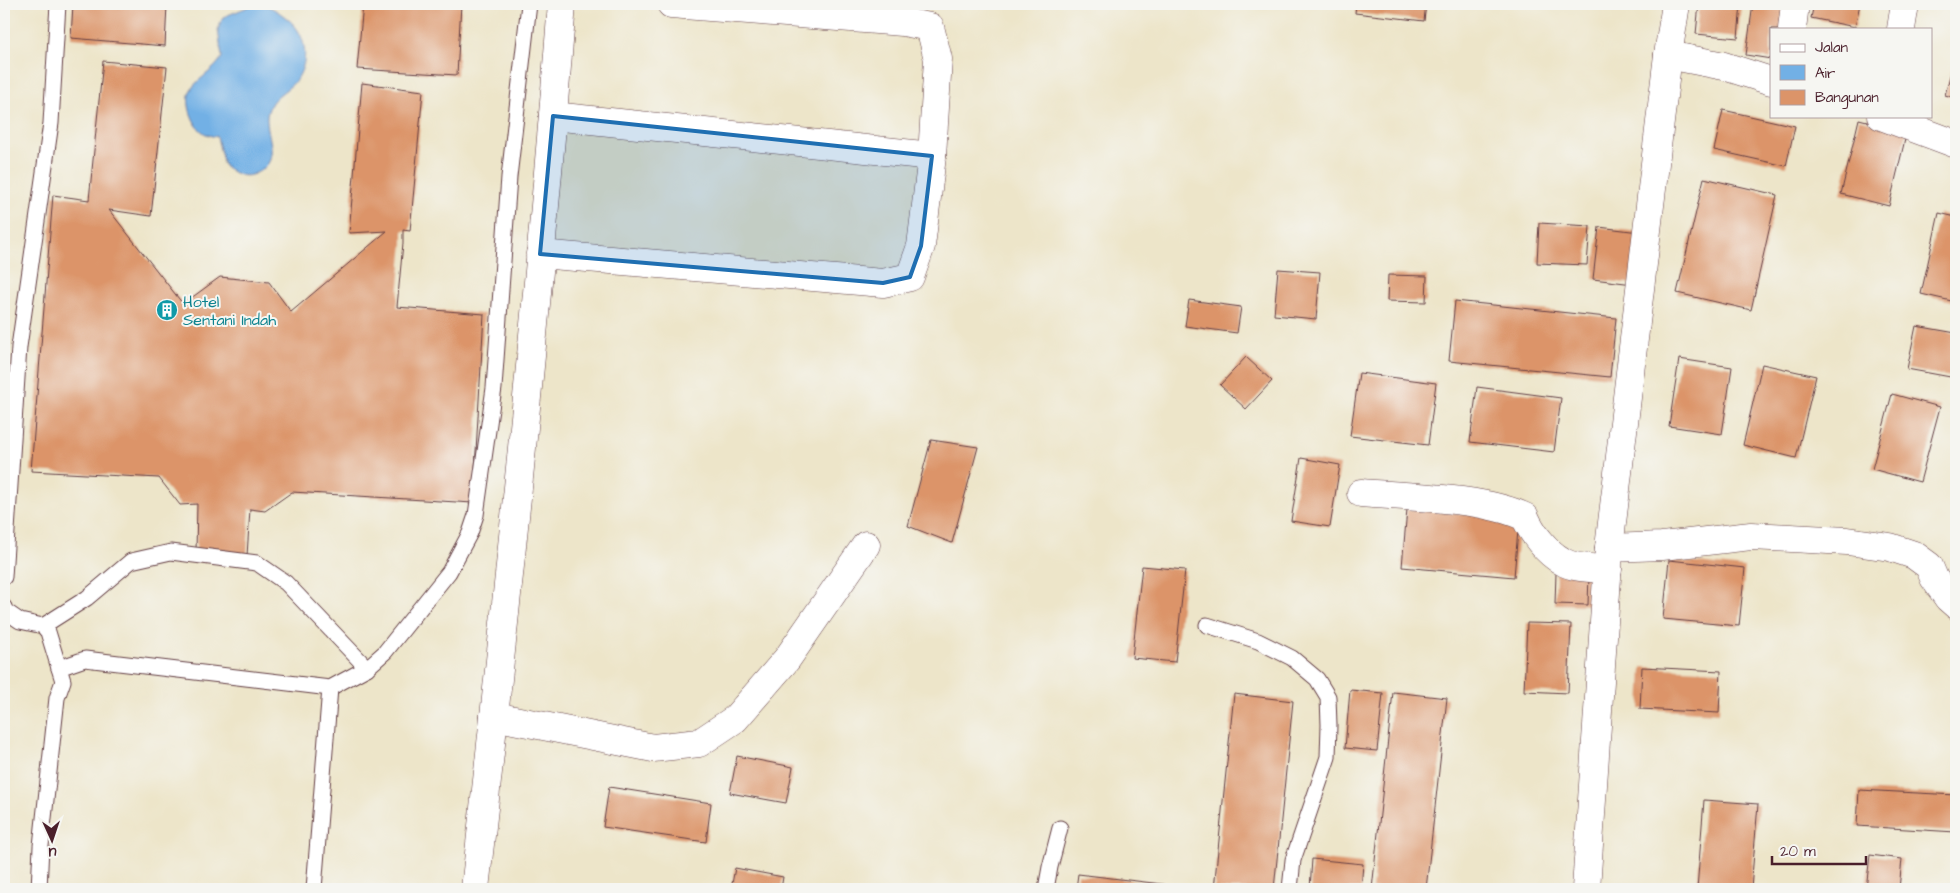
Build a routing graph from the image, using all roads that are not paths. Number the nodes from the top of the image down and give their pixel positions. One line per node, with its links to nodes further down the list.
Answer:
1 (58, 4): 20 (lane)
2 (529, 4): 26 (lane)
3 (562, 4): 12 (street)
4 (671, 4): 15 (street)
5 (1676, 4): 10 (street)
6 (1795, 4): 8 (street)
7 (1905, 4): 9 (street)
8 (1792, 28)
9 (1901, 28)
10 (1668, 55): 11 (street); 19 (street)
11 (1770, 81)
12 (554, 116): 15 (street); 16 (street)
13 (1886, 118): 14 (street)
14 (1956, 144)
15 (932, 156): 16 (street)
16 (540, 254): 28 (street)
17 (1361, 492): 19 (street)
18 (866, 545): 28 (street)
19 (1609, 559): 21 (street); 35 (street)
20 (4, 578)
21 (1956, 605)
22 (4, 607): 24 (lane)
23 (1207, 625): 34 (lane)
24 (43, 626): 25 (lane); 26 (lane)
25 (60, 668): 27 (lane); 30 (lane)
26 (367, 668): 27 (lane)
27 (330, 688): 31 (lane)
28 (494, 716): 32 (street)
29 (1060, 828): 33 (lane)
30 (39, 889)
31 (314, 889)
32 (475, 889)
33 (1046, 889)
34 (1290, 889)
35 (1586, 889)

